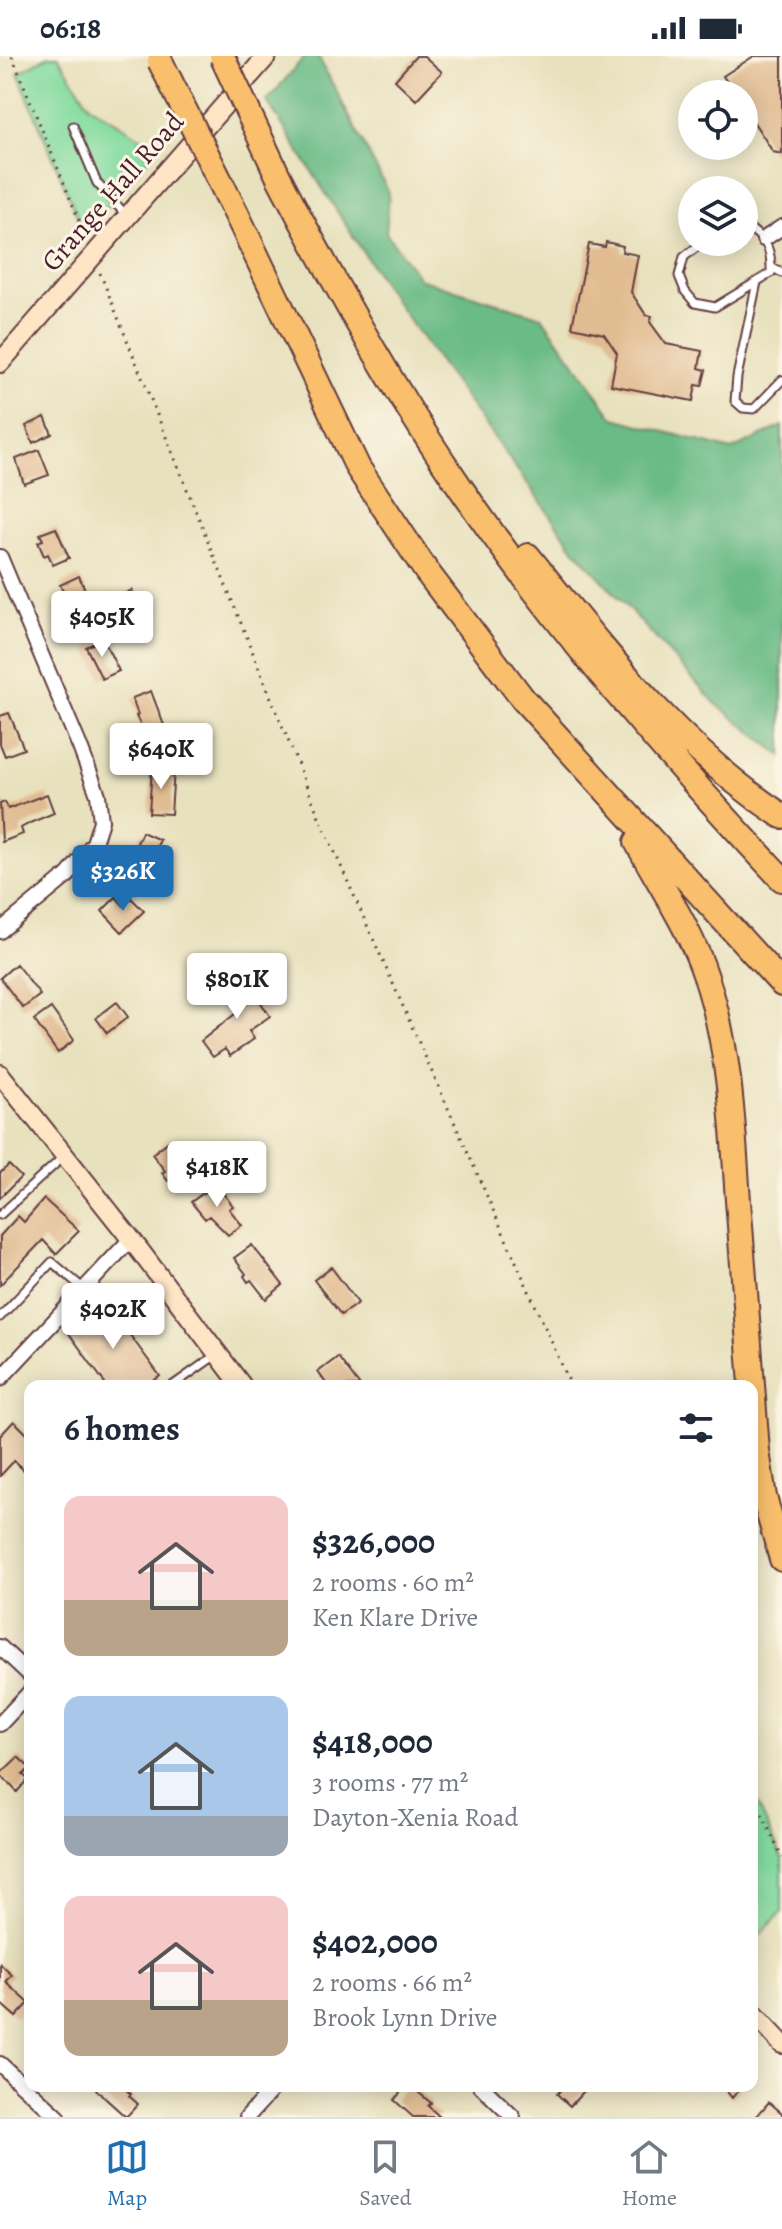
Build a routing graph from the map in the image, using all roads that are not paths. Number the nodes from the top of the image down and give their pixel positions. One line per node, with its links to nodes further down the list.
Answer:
1 (222, 56): 10 (highway, bridge)
2 (267, 56): 5 (main road, Grange Hall Road)
3 (159, 58): 14 (highway, bridge)
4 (73, 126): 5 (lane)
5 (127, 216): 15 (main road, Grange Hall Road)
6 (782, 227): 8 (street)
7 (758, 234): 8 (lane)
8 (764, 239): 11 (lane)
9 (685, 256): 13 (lane)
10 (324, 264): 19 (highway); 20 (highway)
11 (771, 267): 12 (lane); 13 (lane)
12 (782, 273)
13 (757, 282): 16 (lane)
14 (285, 315): 18 (highway); 22 (highway)
15 (0, 363)
16 (782, 380)
17 (0, 557): 21 (street)
18 (619, 807): 23 (highway); 34 (highway)
19 (782, 816)
20 (782, 879)
21 (0, 931)
22 (782, 964)
23 (782, 984)
24 (0, 1074): 25 (main road)
25 (65, 1155): 26 (lane); 27 (main road)
26 (0, 1215)
27 (131, 1239): 28 (street); 30 (main road)
28 (84, 1289): 29 (lane); 31 (street)
29 (0, 1317)
30 (217, 1353): 32 (lane); 33 (main road)
31 (1, 1375)
32 (180, 1380)
33 (237, 1380)
34 (752, 1380)
35 (758, 1458): 36 (highway)
36 (782, 1559)
37 (0, 1647): 38 (street)
38 (24, 1669)
39 (24, 1698): 40 (street)
40 (0, 1724)
41 (758, 2018): 42 (main road)
42 (782, 2044)
43 (0, 2064): 44 (street)
44 (24, 2086)
45 (31, 2092): 48 (street)
46 (270, 2092): 49 (street)
47 (487, 2092): 50 (street)
48 (58, 2117)
49 (247, 2117)
50 (513, 2117)

